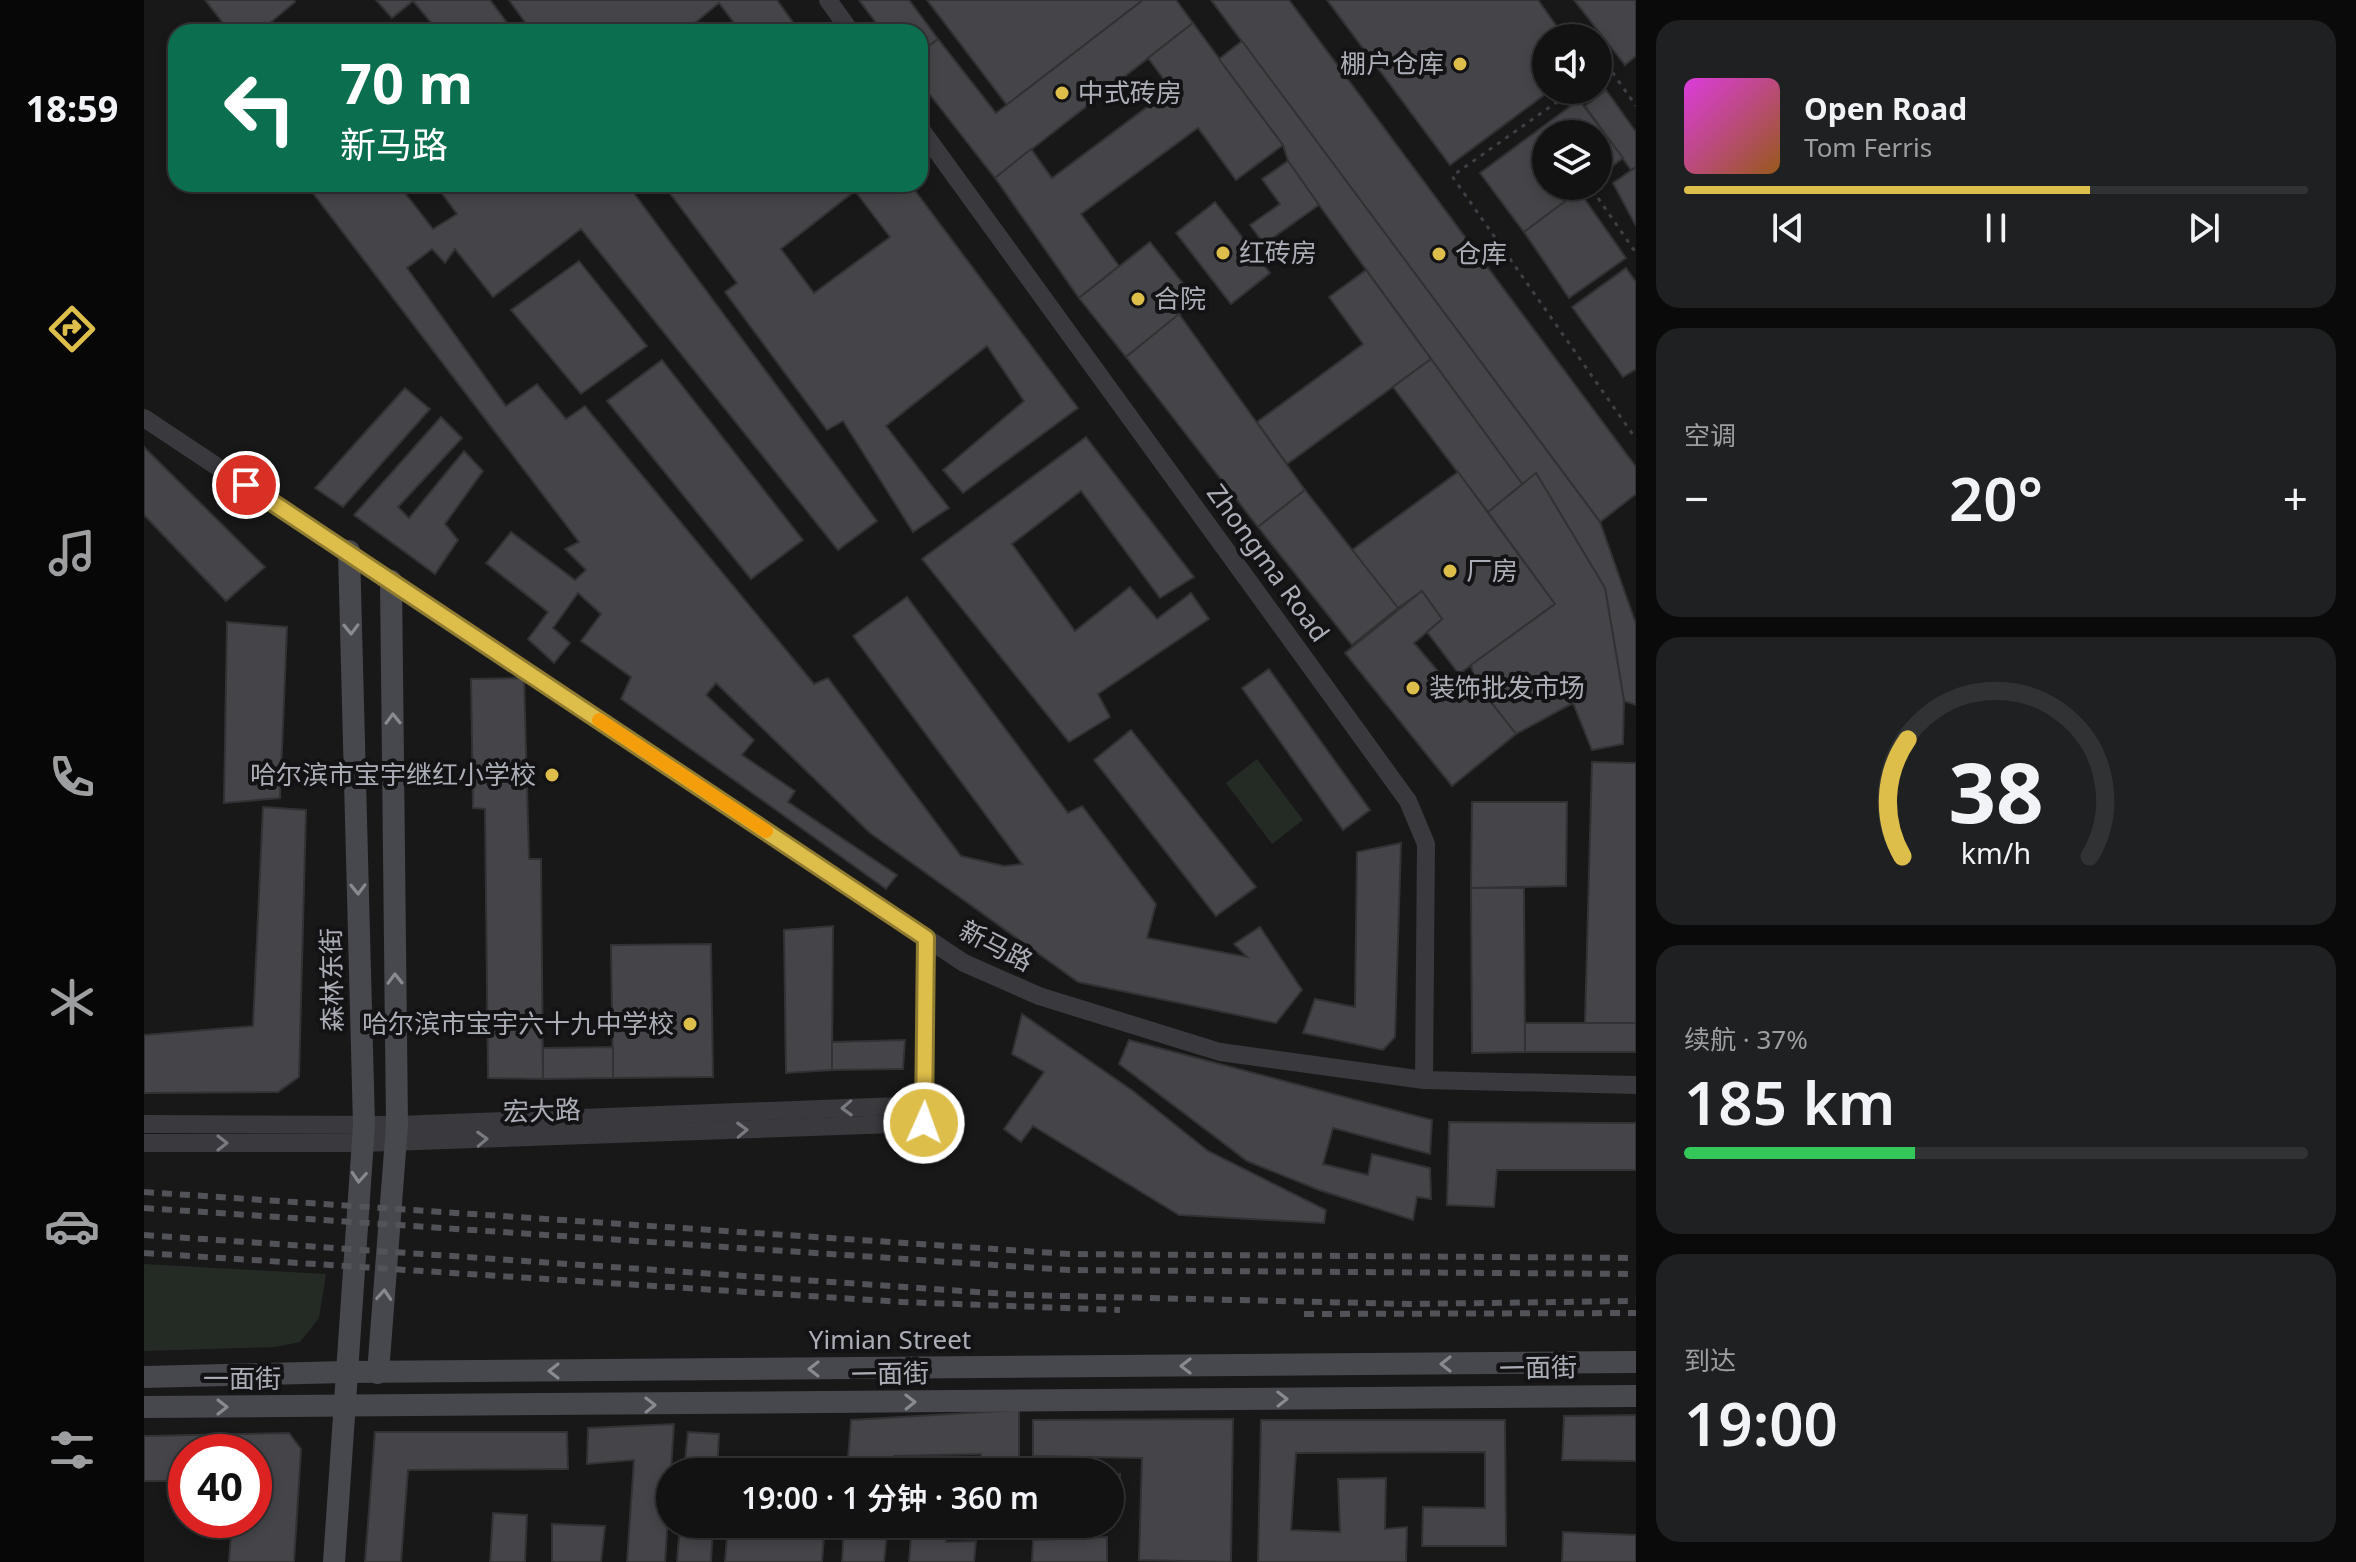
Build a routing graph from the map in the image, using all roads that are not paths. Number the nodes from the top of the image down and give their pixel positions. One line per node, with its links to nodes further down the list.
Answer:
1 (828, 0): 2 (street)
2 (845, 24)
3 (928, 139): 8 (street, Zhongma Road)
4 (144, 418): 5 (street, 新马路)
5 (349, 551): 6 (street, 新马路); 11 (main road, 森林东街, one-way to 11)
6 (391, 581): 7 (street, 新马路); 12 (main road, one-way to 6)
7 (926, 938): 8 (street, 新马路); 12 (street, 宏大路)
8 (1424, 1080): 9 (street, 新马路)
9 (1636, 1085)
10 (144, 1124): 11 (street, 宏大路)
11 (363, 1134): 12 (street, 宏大路); 13 (street, 宏大路, one-way to 11); 15 (main road, 森林东街, one-way to 15)
12 (396, 1134): 16 (main road, one-way to 12)
13 (144, 1143)
14 (1636, 1362): 16 (main road, Yimian Street, one-way to 16)
15 (345, 1372): 16 (main road, Yimian Street); 17 (main road, Yimian Street); 20 (main road, 森林东街)
16 (378, 1373)
17 (144, 1377)
18 (1636, 1396): 20 (main road, 一面街, one-way to 18)
19 (144, 1407): 20 (main road, 一面街, one-way to 20)
20 (345, 1407): 21 (main road, 森林东街)
21 (334, 1562)

